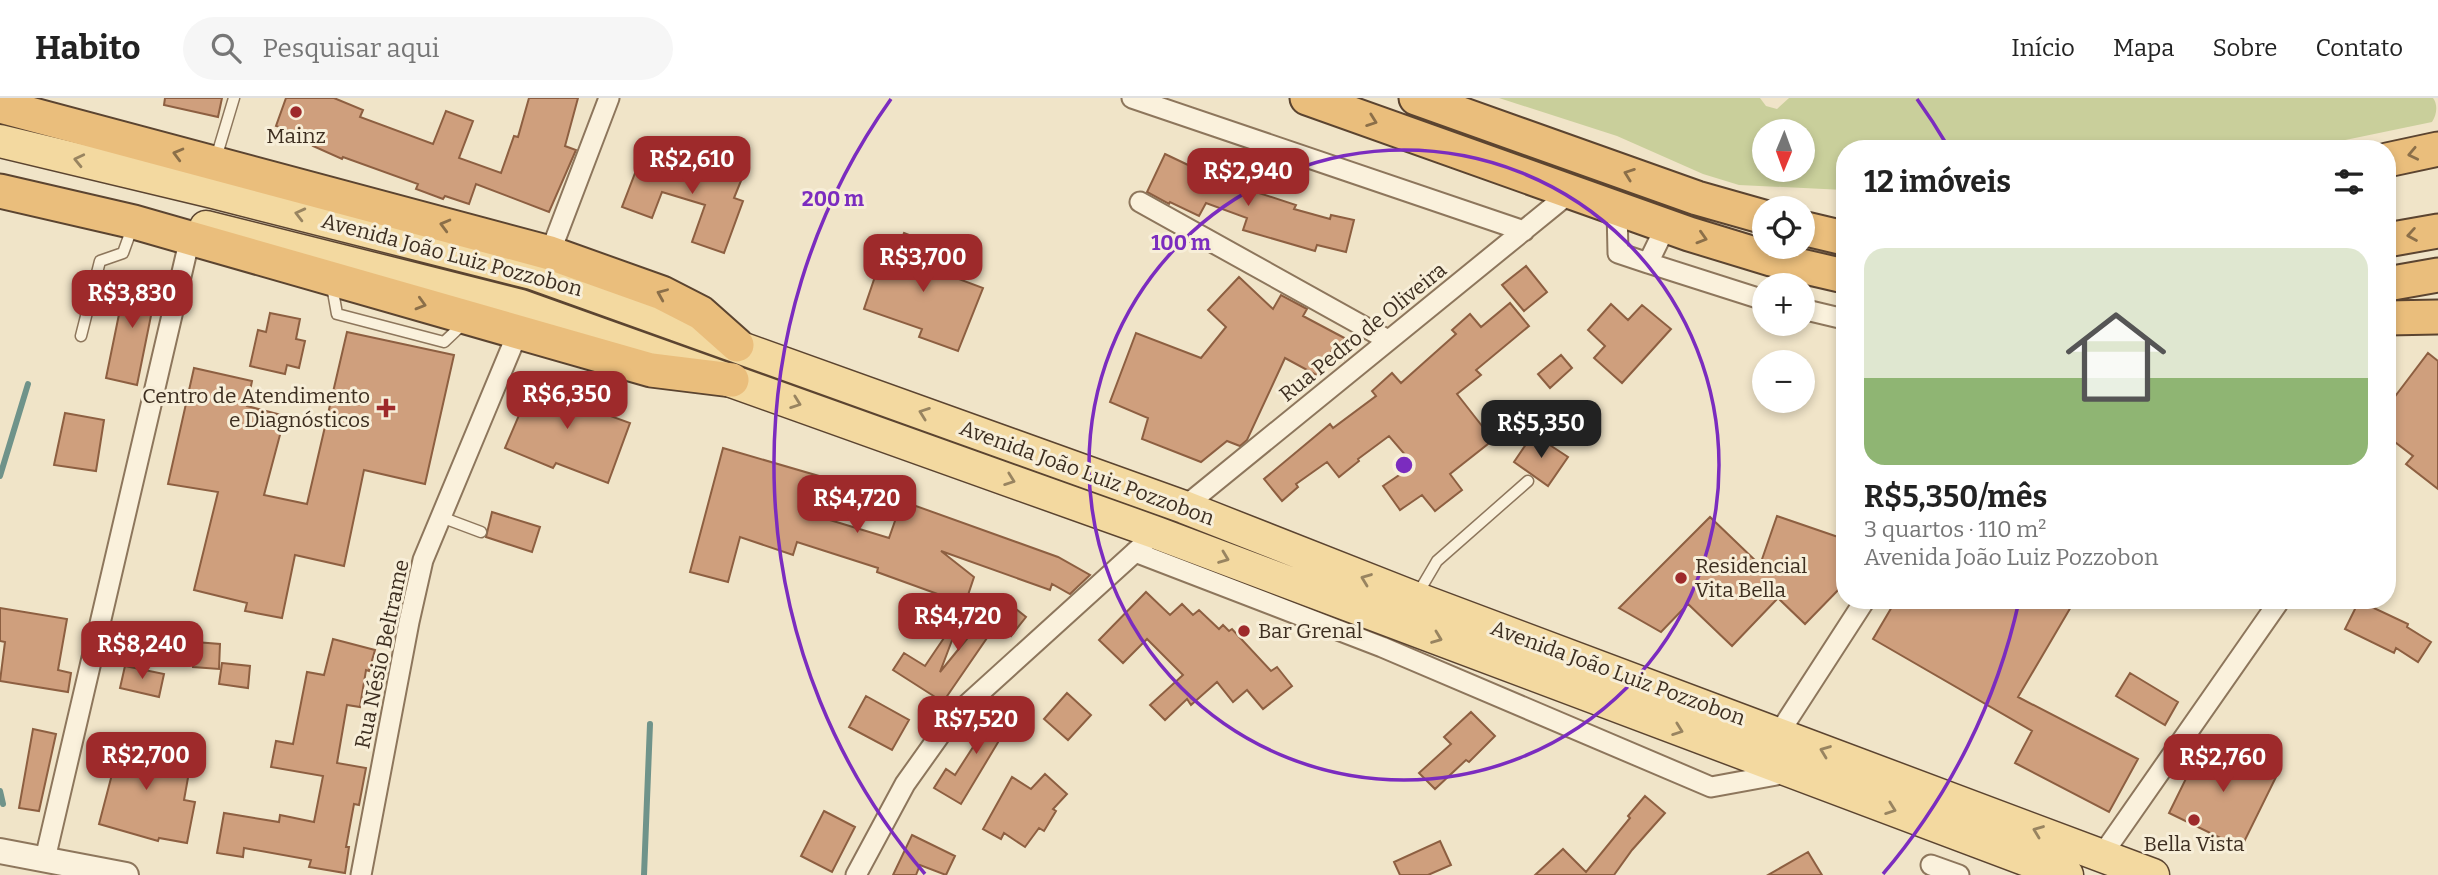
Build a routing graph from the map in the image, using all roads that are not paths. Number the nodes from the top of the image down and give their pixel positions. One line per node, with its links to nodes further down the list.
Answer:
1 (234, 98): 10 (lane)
2 (609, 98): 27 (street)
3 (1132, 98): 21 (street)
4 (1307, 98): 13 (highway, one-way to 13)
5 (1416, 98): 16 (highway, one-way to 5)
6 (0, 106): 10 (highway, one-way to 6)
7 (0, 141): 40 (main road, Avenida João Luiz Pozzobon, one-way to 7)
8 (2438, 149): 9 (highway, one-way to 9)
9 (2396, 158)
10 (214, 164): 27 (highway, one-way to 10)
11 (0, 175): 41 (main road, Avenida João Luiz Pozzobon)
12 (0, 191): 17 (highway)
13 (1571, 192): 15 (highway); 21 (street, Rua Pedro de Oliveira)
14 (1140, 202): 39 (street)
15 (1617, 209): 19 (highway); 28 (street)
16 (1752, 214)
17 (134, 222): 25 (highway); 38 (lane)
18 (1836, 224): 20 (highway)
19 (1666, 226): 28 (street); 29 (highway, one-way to 29)
20 (1815, 226)
21 (1524, 230): 39 (street, Rua Pedro de Oliveira)
22 (1815, 230): 24 (highway)
23 (2438, 231): 26 (highway, one-way to 26)
24 (1836, 236)
25 (190, 238): 37 (highway, one-way to 37); 54 (street)
26 (2396, 238)
27 (550, 253): 40 (highway, one-way to 27)
28 (1648, 263): 32 (street)
29 (1836, 274)
30 (2438, 275): 31 (highway)
31 (2396, 282)
32 (1752, 296)
33 (1815, 312): 34 (street)
34 (1836, 317)
35 (2438, 317): 36 (highway)
36 (2396, 318)
37 (518, 332): 41 (highway); 44 (street, Rua Nésio Beltrame)
38 (81, 336)
39 (1388, 340): 43 (street, Rua Pedro de Oliveira)
40 (737, 345): 43 (main road, Avenida João Luiz Pozzobon, one-way to 40)
41 (732, 380): 46 (main road, Avenida João Luiz Pozzobon, one-way to 46)
42 (1528, 481): 47 (lane)
43 (1184, 507): 47 (main road, Avenida João Luiz Pozzobon, one-way to 43)
44 (441, 517): 45 (lane); 58 (street, Rua Nésio Beltrame)
45 (481, 532)
46 (1146, 542): 51 (main road, Avenida João Luiz Pozzobon, one-way to 51); 51 (street); 59 (street)
47 (1415, 598): 50 (main road, Avenida João Luiz Pozzobon)
48 (1859, 609): 50 (street)
49 (2274, 609): 53 (street)
50 (1779, 733): 53 (main road, Avenida João Luiz Pozzobon, one-way to 50)
51 (1792, 772): 56 (main road, Avenida João Luiz Pozzobon, one-way to 56)
52 (0, 850): 54 (street)
53 (2102, 855): 61 (main road, Avenida João Luiz Pozzobon)
54 (45, 859): 57 (street)
55 (1931, 865): 60 (street)
56 (2058, 873)
57 (126, 875)
58 (361, 875)
59 (856, 875)
60 (1959, 875)
61 (2152, 875)

